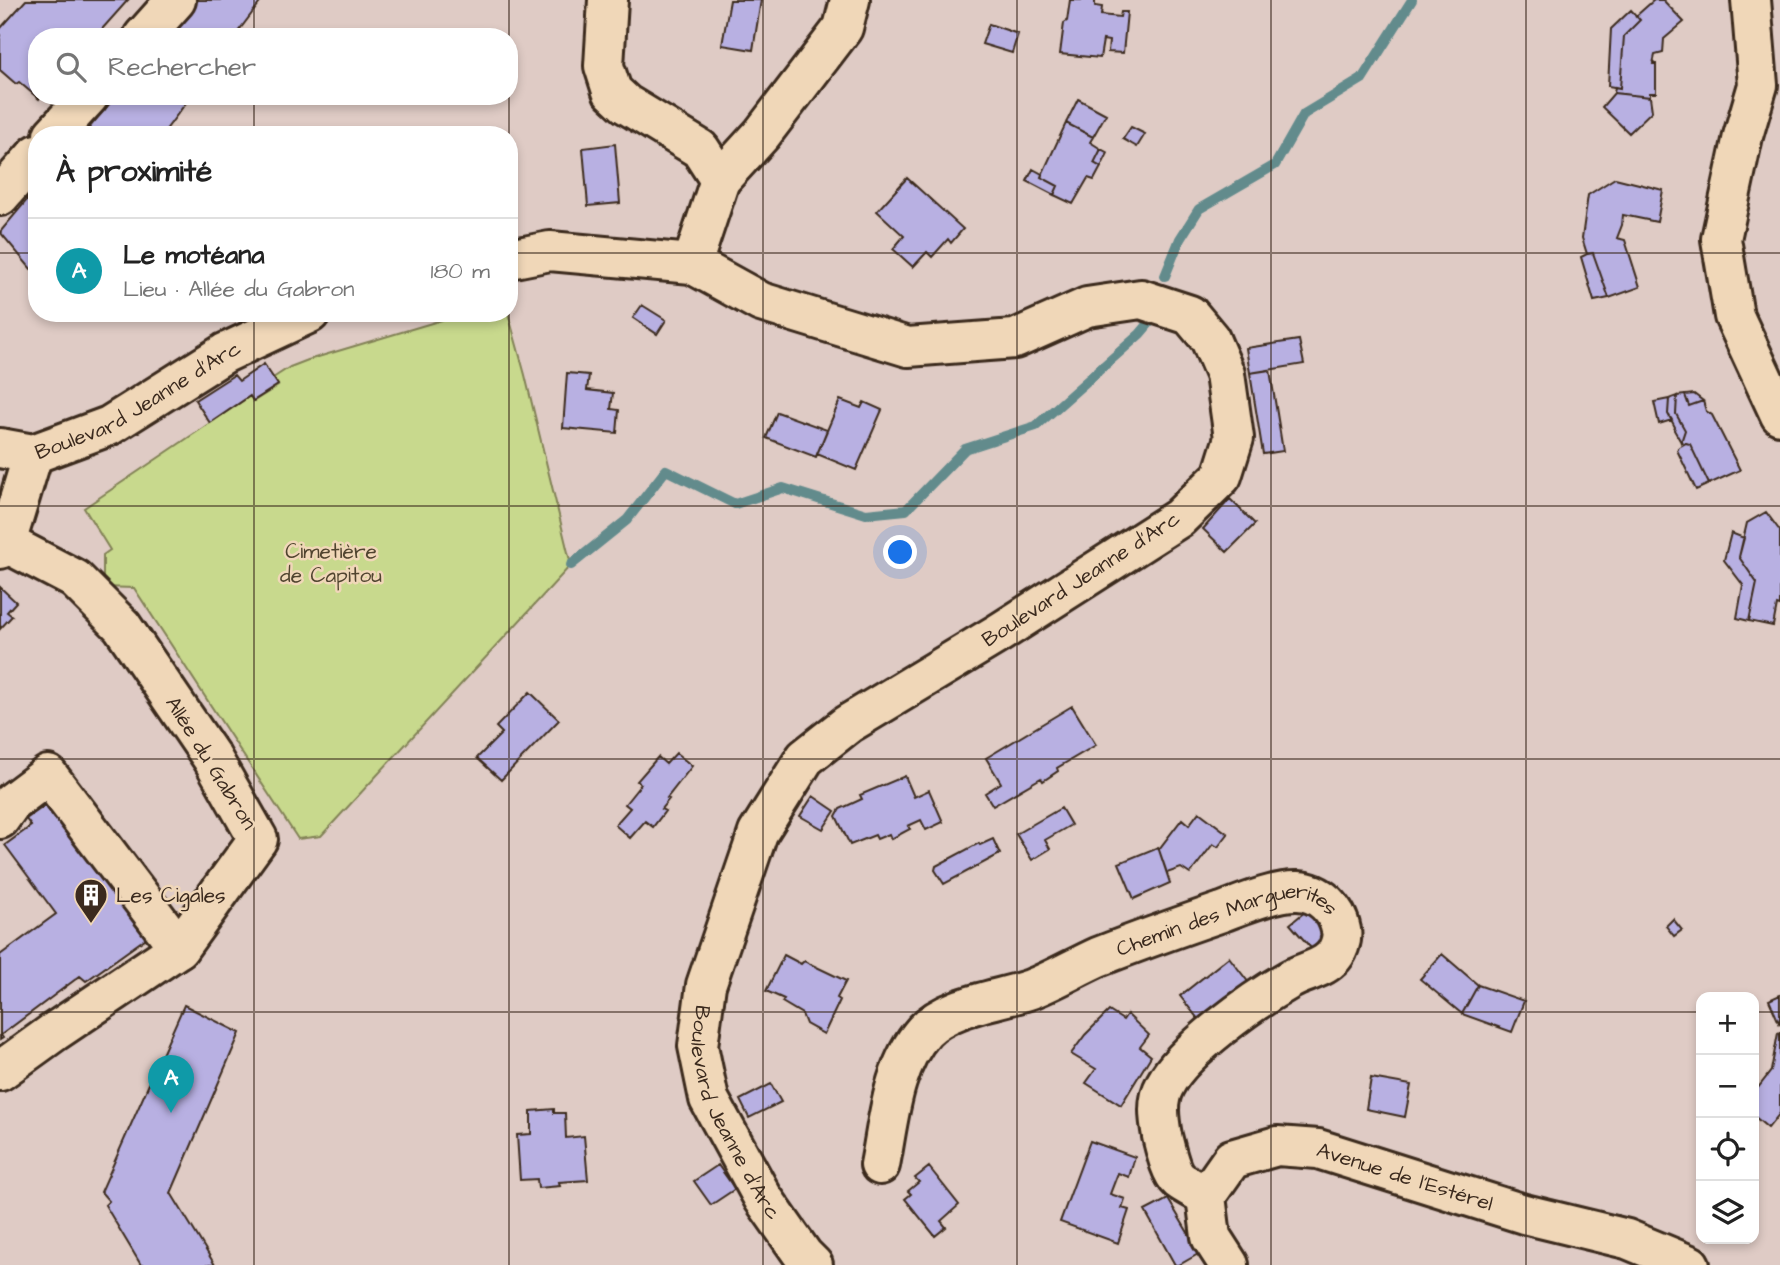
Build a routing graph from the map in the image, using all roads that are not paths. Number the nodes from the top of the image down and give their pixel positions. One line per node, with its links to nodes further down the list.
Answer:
1 (176, 0): 5 (street)
2 (608, 0): 9 (street)
3 (850, 0): 9 (street)
4 (1751, 0): 14 (street)
5 (151, 28)
6 (81, 105): 7 (street)
7 (62, 126)
8 (28, 164): 10 (street)
9 (720, 180): 12 (street)
10 (0, 196)
11 (518, 257): 12 (street, Boulevard Jeanne d'Arc)
12 (692, 264): 22 (street, Boulevard Jeanne d'Arc)
13 (291, 322): 15 (street, Boulevard Jeanne d'Arc)
14 (1780, 415)
15 (16, 451): 16 (street, Allée du Gabron)
16 (3, 546): 18 (street, Allée du Gabron)
17 (0, 819): 18 (street)
18 (179, 947): 19 (street, Allée du Gabron)
19 (0, 1071)
20 (880, 1164): 21 (street, Chemin des Marguerites)
21 (1206, 1196): 23 (street); 24 (street, Avenue de l'Estérel)
22 (813, 1265)
23 (1229, 1265)
24 (1690, 1265)

